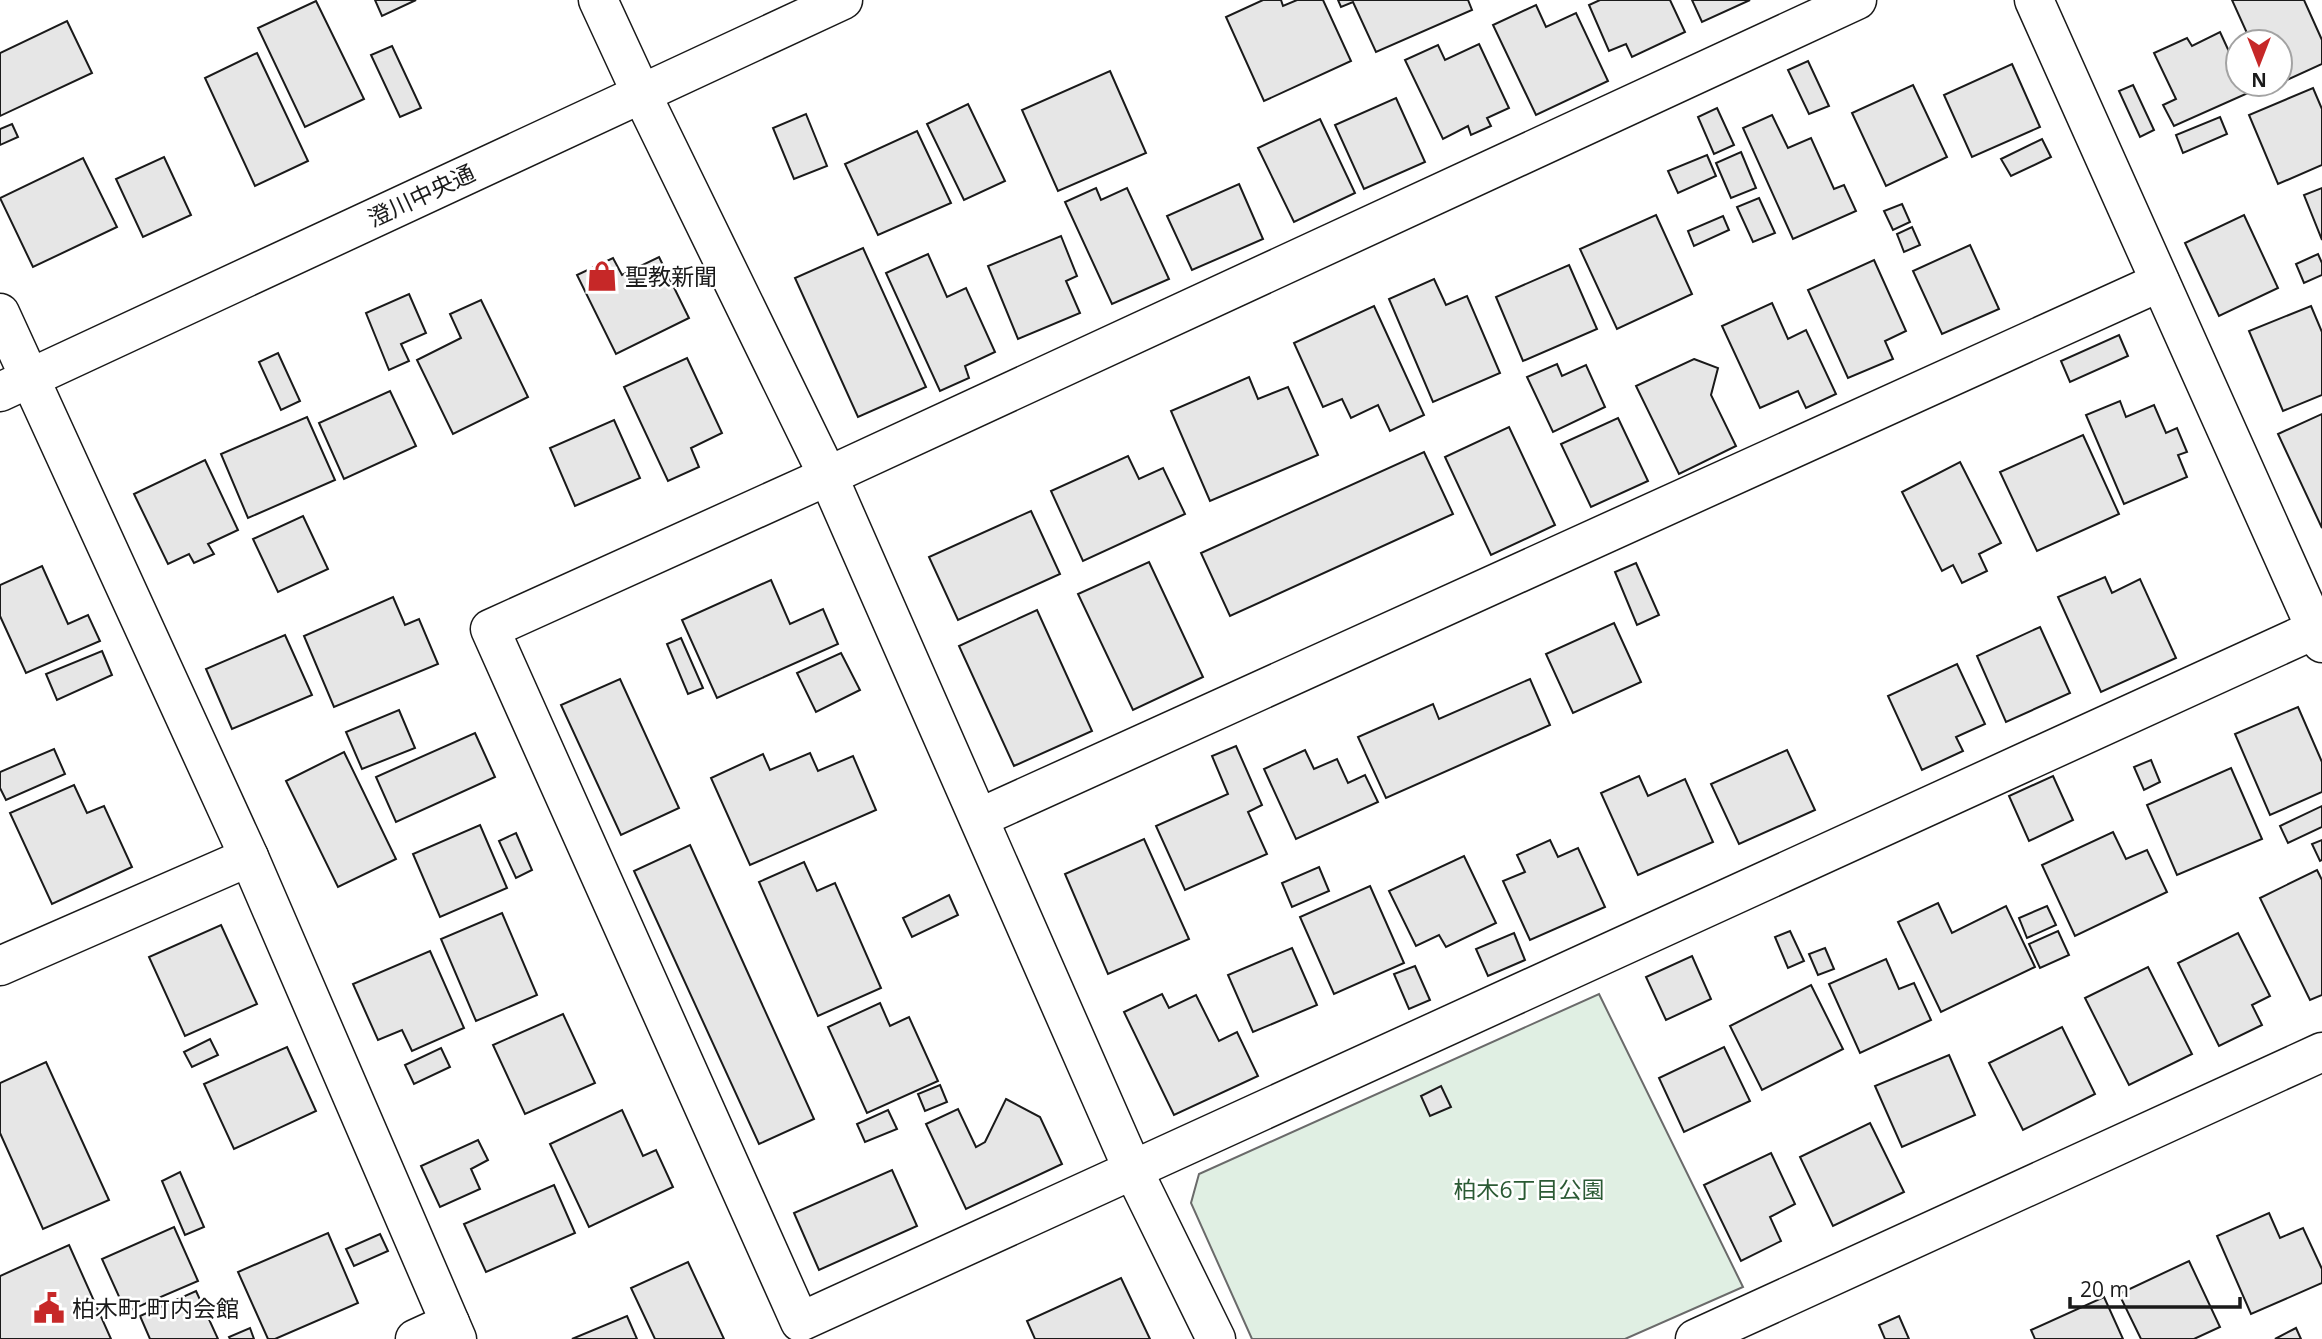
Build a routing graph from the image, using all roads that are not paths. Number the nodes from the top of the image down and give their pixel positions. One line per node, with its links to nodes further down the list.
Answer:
1 (598, 0): 5 (street)
2 (843, 0): 5 (street, 澄川中央通)
3 (1857, 0): 9 (street)
4 (2035, 0): 6 (street)
5 (640, 93): 8 (street, 澄川中央通); 9 (street)
6 (2160, 282): 10 (street); 11 (street)
7 (0, 313): 8 (street)
8 (15, 385): 12 (street)
9 (828, 476): 11 (street); 15 (street)
10 (2319, 636): 15 (street)
11 (979, 818): 15 (street)
12 (249, 857): 13 (street); 16 (street)
13 (0, 966)
14 (2322, 1052): 19 (street)
15 (1133, 1170): 18 (street)
16 (454, 1331): 17 (street)
17 (415, 1339)
18 (1216, 1339)
19 (1695, 1339)

